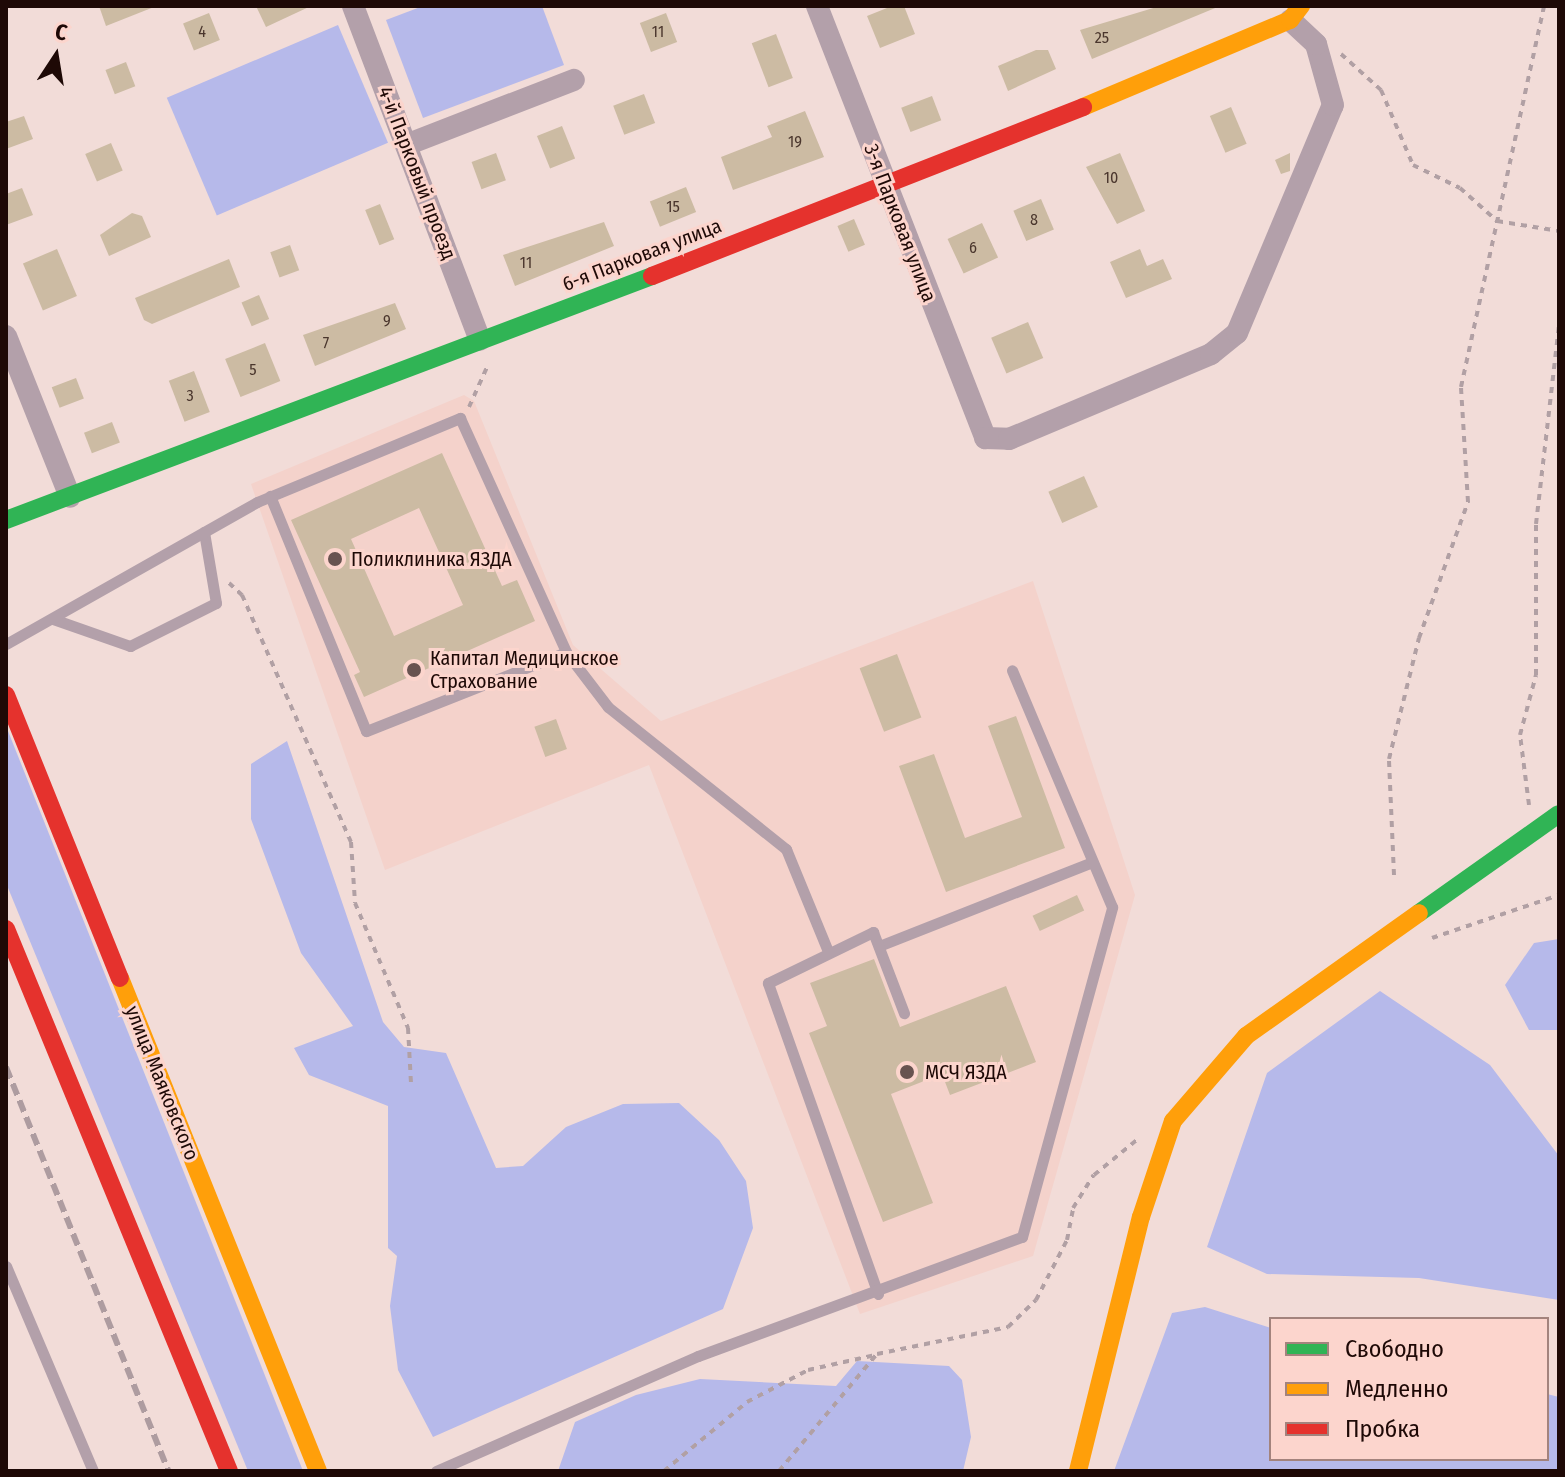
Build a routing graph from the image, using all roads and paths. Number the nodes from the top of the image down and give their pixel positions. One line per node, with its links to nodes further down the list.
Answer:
1 (353, 6): 7 (street, 4-й Парковый проезд)
2 (817, 6): 8 (street, 3-я Парковая улица)
3 (1544, 6): 9 (path)
4 (1295, 13): 5 (street); 8 (street, 6-я Парковая улица)
5 (1316, 44): 8 (street, 3-я Парковая улица); 9 (path)
6 (574, 80): 7 (street)
7 (406, 145): 13 (street, 4-й Парковый проезд)
8 (885, 187): 13 (street, 6-я Парковая улица)
9 (1497, 221): 10 (path); 28 (path)
10 (1559, 231)
11 (1559, 324): 26 (path)
12 (6, 336): 16 (street)
13 (480, 340): 14 (path); 16 (street, 6-я Парковая улица)
14 (460, 418): 15 (lane); 22 (lane)
15 (270, 496): 18 (lane); 22 (lane)
16 (70, 497): 17 (street, 6-я Парковая улица)
17 (6, 520)
18 (204, 532): 19 (lane); 20 (lane)
19 (215, 571): 20 (lane); 33 (path)
20 (53, 619): 21 (lane)
21 (6, 644)
22 (566, 652): 31 (lane)
23 (1012, 670): 27 (lane)
24 (6, 695): 40 (street, улица Маяковского)
25 (1559, 814): 26 (street)
26 (1532, 830): 34 (street)
27 (1092, 862): 30 (lane); 36 (lane)
28 (1394, 875)
29 (6, 929): 39 (street)
30 (879, 946): 31 (lane); 32 (lane)
31 (827, 949): 36 (lane)
32 (904, 1013)
33 (411, 1084)
34 (1173, 1121): 37 (path); 44 (street)
35 (6, 1266): 38 (lane)
36 (878, 1294): 41 (lane)
37 (877, 1354): 42 (path); 43 (path)
38 (93, 1471)
39 (229, 1471)
40 (318, 1471)
41 (436, 1471)
42 (664, 1471)
43 (779, 1471)
44 (1078, 1471)

